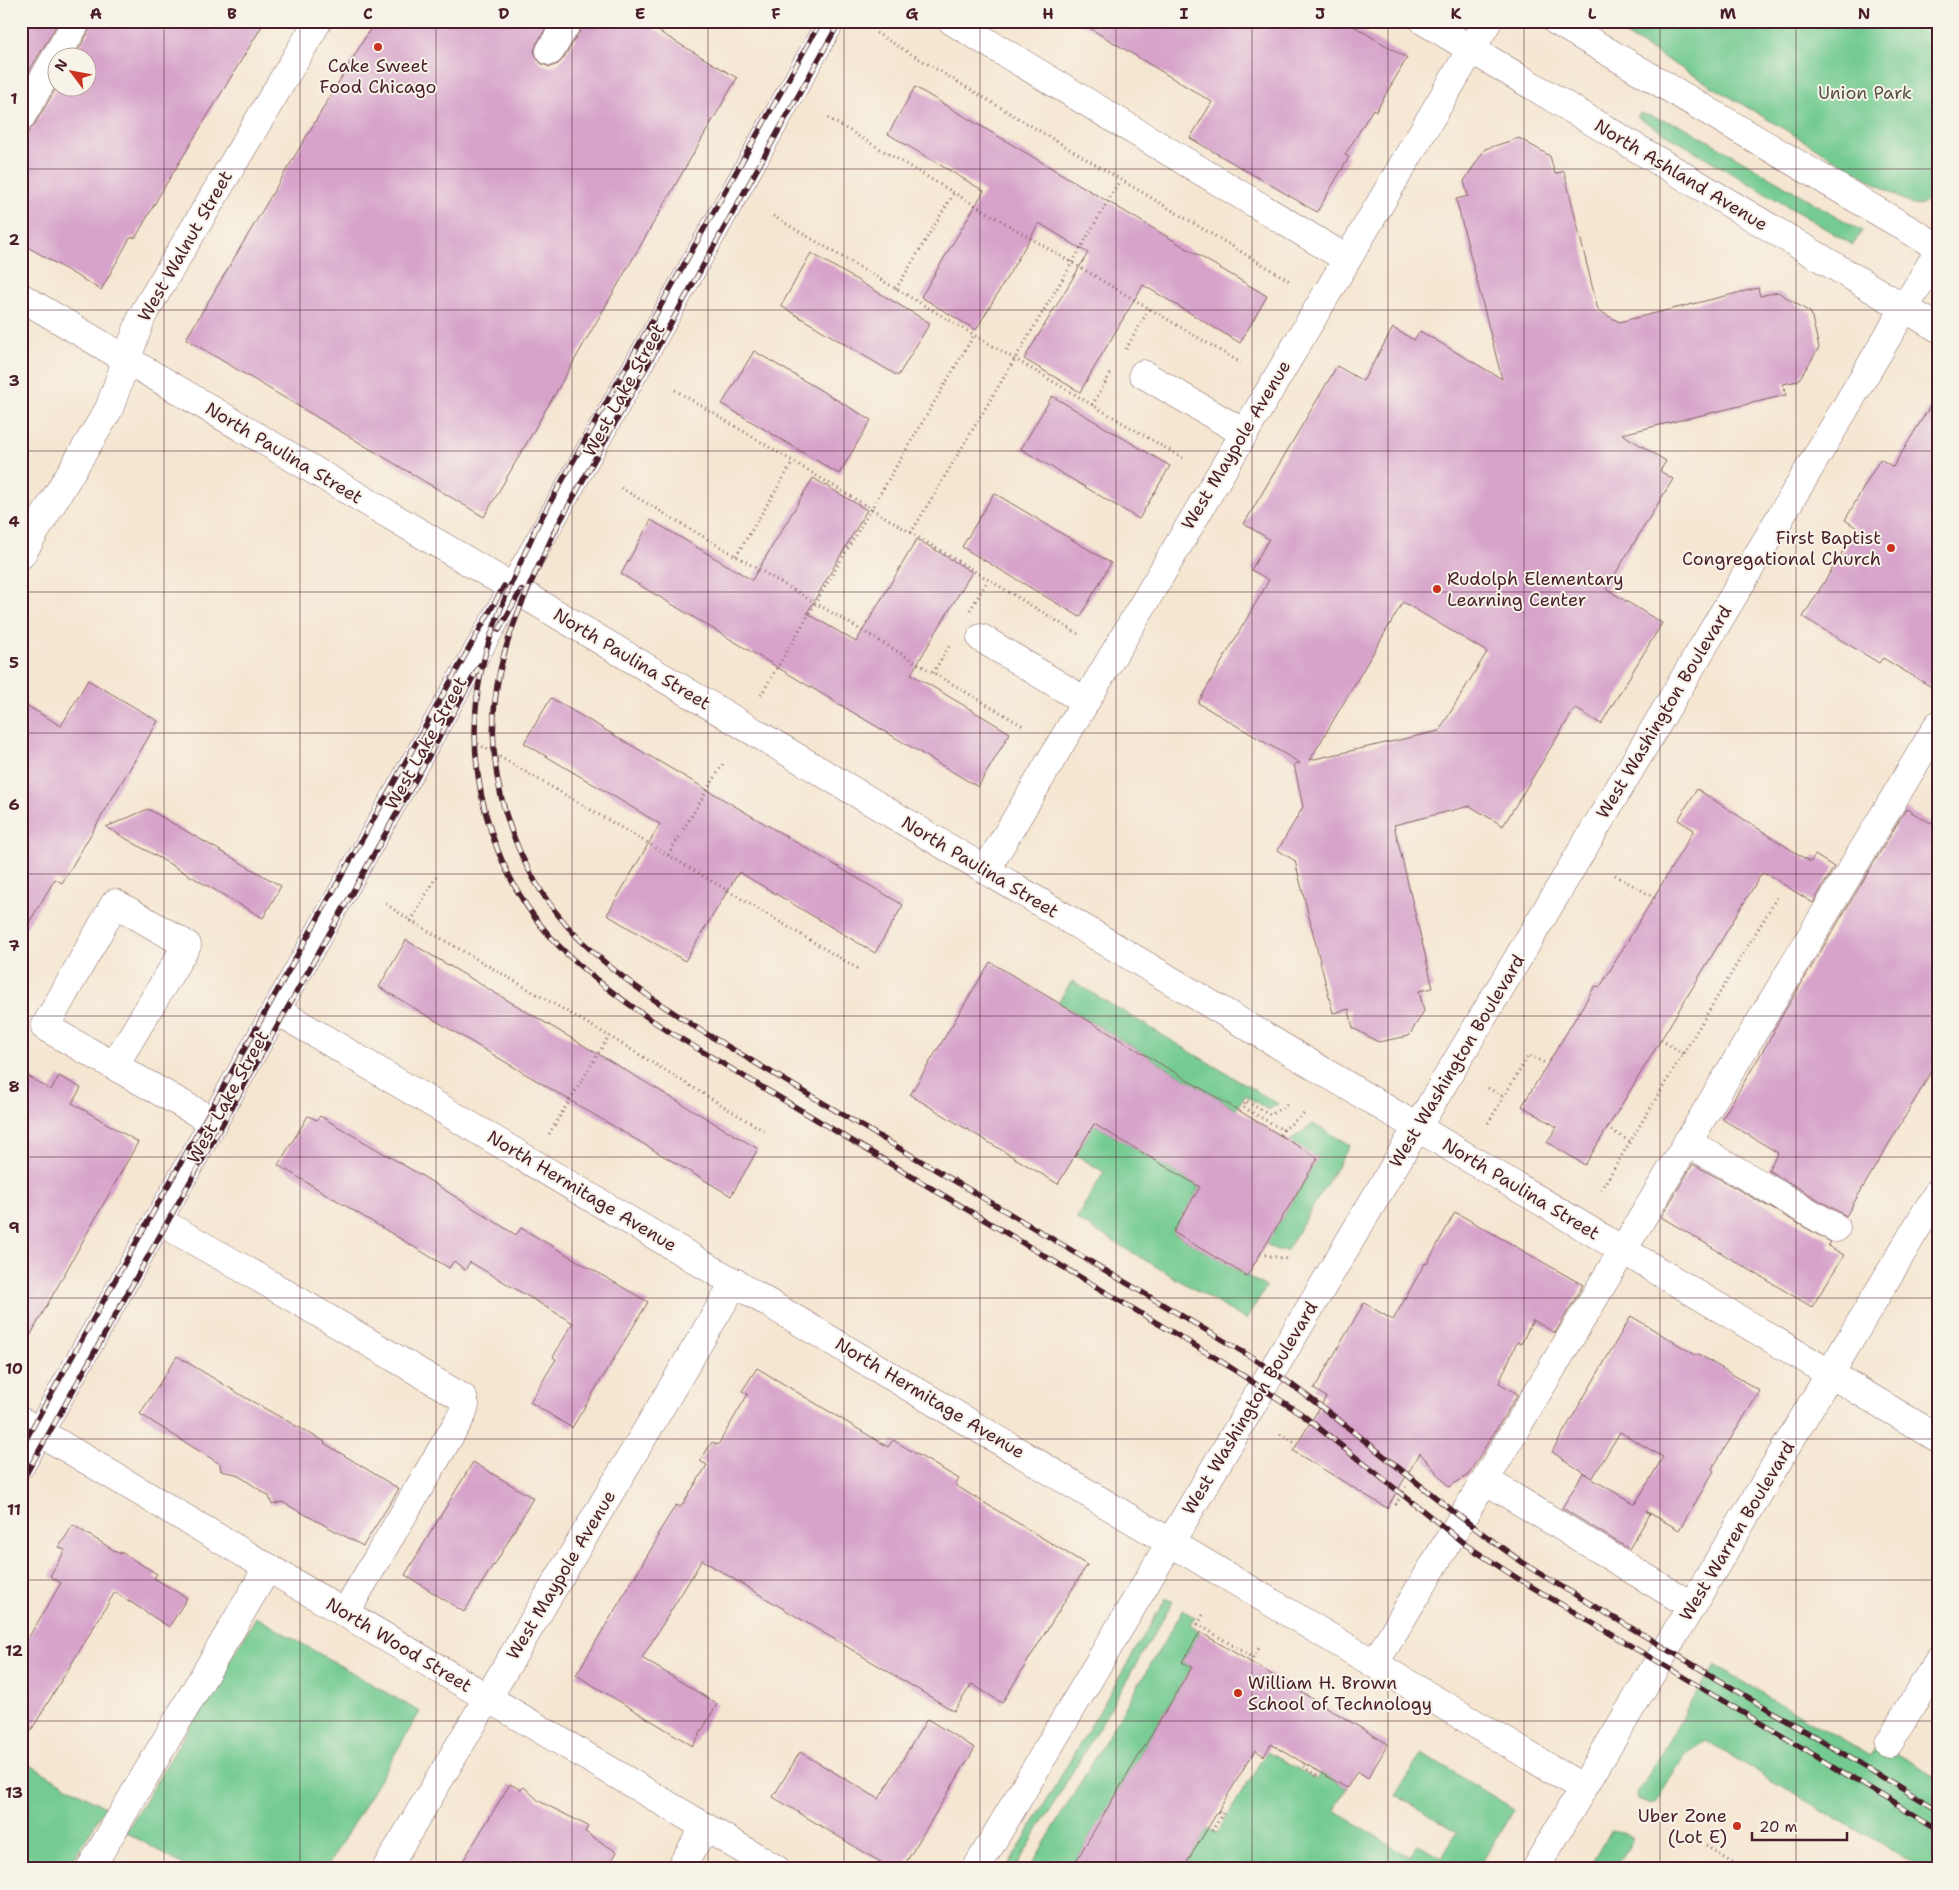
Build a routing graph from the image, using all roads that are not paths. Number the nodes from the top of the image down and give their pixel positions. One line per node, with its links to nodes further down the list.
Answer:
1 (77, 21): 11 (street)
2 (318, 21): 18 (street, West Walnut Street)
3 (568, 21): 10 (street)
4 (830, 21): 22 (street, West Lake Street)
5 (952, 21): 14 (street)
6 (1424, 21): 9 (street, North Ashland Avenue)
7 (1488, 21): 9 (street, West Maypole Avenue)
8 (1556, 21): 12 (street)
9 (1471, 50): 14 (street, West Maypole Avenue); 16 (street, North Ashland Avenue)
10 (550, 51)
11 (21, 117)
12 (1938, 247)
13 (1938, 252): 16 (street, West Washington Boulevard)
14 (1347, 259): 20 (street, West Maypole Avenue)
15 (21, 297): 18 (street, North Paulina Street)
16 (1904, 308): 17 (street, North Ashland Avenue); 30 (street, West Washington Boulevard)
17 (1938, 328)
18 (127, 360): 21 (street, West Walnut Street); 22 (street, North Paulina Street)
19 (1143, 374): 20 (street)
20 (1244, 433): 24 (street, West Maypole Avenue)
21 (21, 555)
22 (513, 588): 26 (street, North Paulina Street); 27 (street, West Lake Street)
23 (981, 638): 24 (street)
24 (1085, 701): 26 (street, West Maypole Avenue)
25 (1938, 725): 31 (street)
26 (986, 870): 30 (street, North Paulina Street)
27 (276, 1010): 29 (street, West Lake Street); 37 (street, North Hermitage Avenue)
28 (114, 1066): 28 (street); 29 (street)
29 (214, 1122): 33 (street, West Lake Street)
30 (1418, 1127): 36 (street, North Paulina Street); 43 (street, West Washington Boulevard)
31 (1687, 1142): 34 (street); 36 (street)
32 (1938, 1192): 35 (street, West Warren Boulevard)
33 (159, 1220): 39 (street, West Lake Street); 46 (street)
34 (1836, 1228)
35 (1928, 1232): 38 (street, West Warren Boulevard)
36 (1623, 1250): 38 (street, North Paulina Street); 42 (street)
37 (735, 1282): 43 (street, North Hermitage Avenue); 49 (street, West Maypole Avenue)
38 (1830, 1373): 40 (street, North Paulina Street); 45 (street, West Warren Boulevard)
39 (31, 1426): 41 (street, West Lake Street); 44 (street, North Wood Street)
40 (1938, 1438)
41 (21, 1466)
42 (1485, 1480): 45 (street); 48 (street)
43 (1170, 1542): 48 (street, North Hermitage Avenue); 57 (street, West Washington Boulevard)
44 (268, 1567): 46 (street, North Wood Street); 53 (street)
45 (1692, 1606): 51 (street, West Warren Boulevard)
46 (345, 1613): 49 (street, North Wood Street)
47 (1938, 1660): 50 (street)
48 (1375, 1663): 51 (street, North Hermitage Avenue)
49 (488, 1698): 52 (street, North Wood Street); 54 (street, West Maypole Avenue)
50 (1889, 1743)
51 (1583, 1788): 58 (street, West Warren Boulevard)
52 (705, 1827): 55 (street); 56 (street, North Wood Street)
53 (90, 1869)
54 (386, 1869)
55 (680, 1869)
56 (776, 1869)
57 (976, 1869)
58 (1535, 1869)

